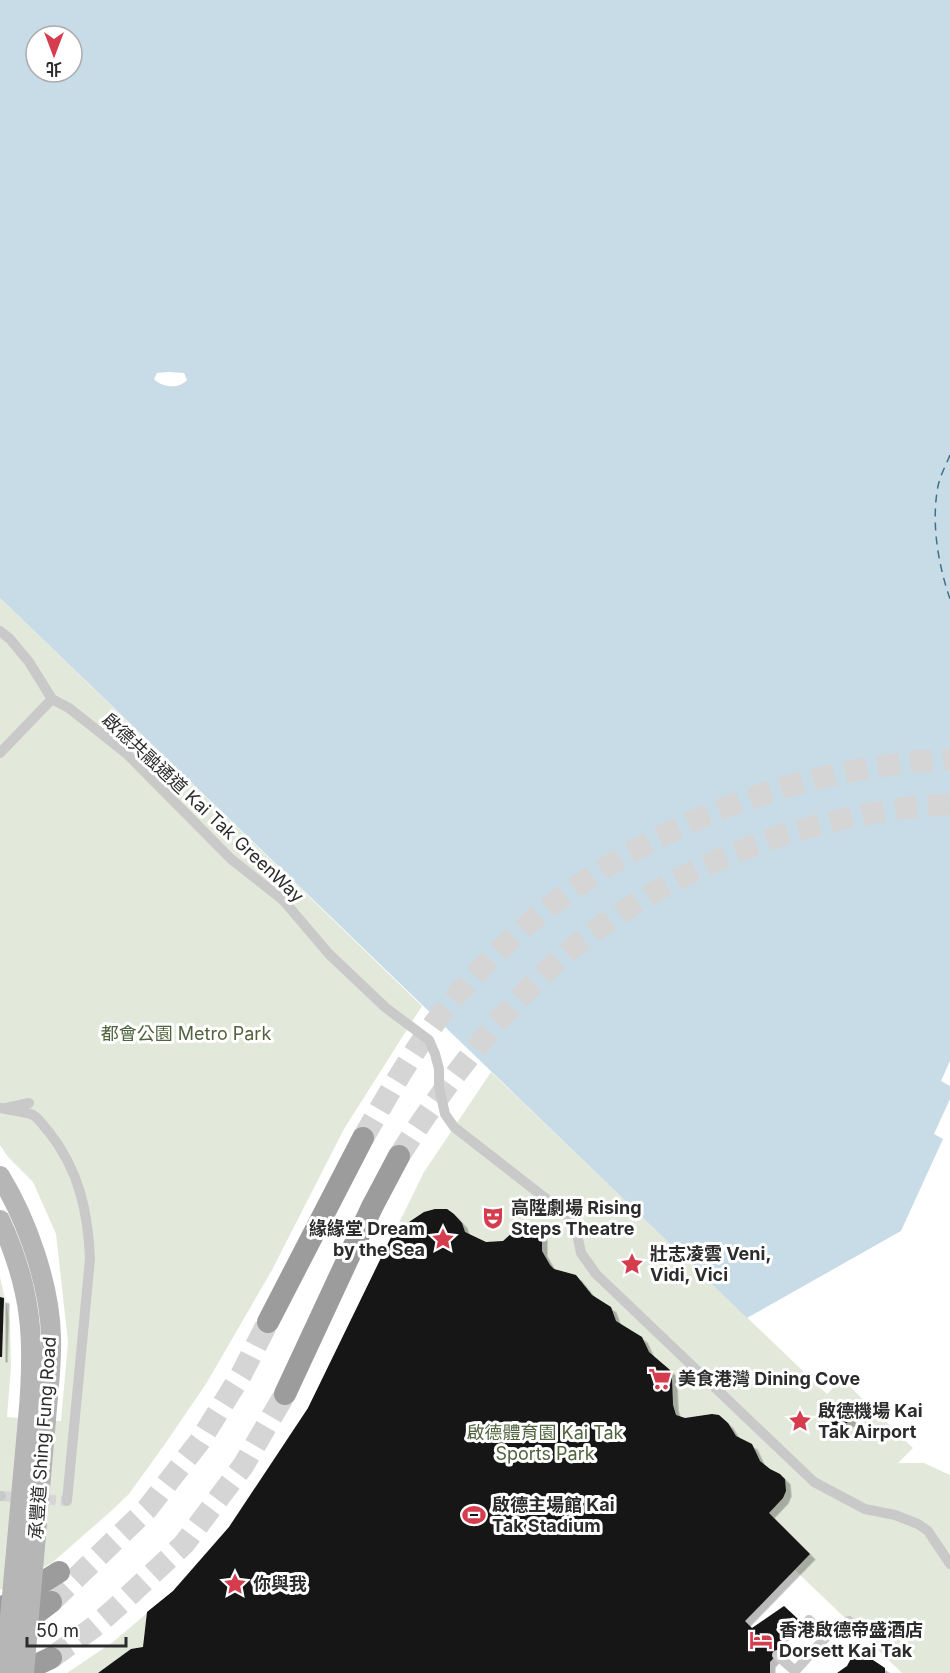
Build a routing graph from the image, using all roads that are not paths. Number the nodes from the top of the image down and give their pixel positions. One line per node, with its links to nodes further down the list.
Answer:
1 (0, 631): 2 (street, 啟德共融通道 Kai Tak GreenWay)
2 (52, 699): 3 (street); 14 (street, 啟德共融通道 Kai Tak GreenWay)
3 (0, 753)
4 (29, 1103): 5 (street)
5 (1, 1109): 13 (street)
6 (363, 1138): 10 (highway)
7 (399, 1156): 11 (highway)
8 (0, 1176): 12 (main road, 承豐道 Shing Fung Road)
9 (0, 1220): 12 (main road, 承豐道 Shing Fung Road)
10 (268, 1322)
11 (285, 1394)
12 (37, 1419): 25 (main road, 承豐道 Shing Fung Road, bridge); 27 (main road, 承豐道 Shing Fung Road, bridge)
13 (67, 1501)
14 (950, 1564)
15 (59, 1572): 16 (highway)
16 (0, 1609)
17 (809, 1620): 21 (street)
18 (849, 1621): 21 (street)
19 (0, 1625): 20 (highway)
20 (0, 1635)
21 (826, 1636): 24 (street)
22 (777, 1655): 24 (street)
23 (51, 1658): 26 (highway)
24 (795, 1672)
25 (5, 1673)
26 (19, 1673)
27 (24, 1673)

